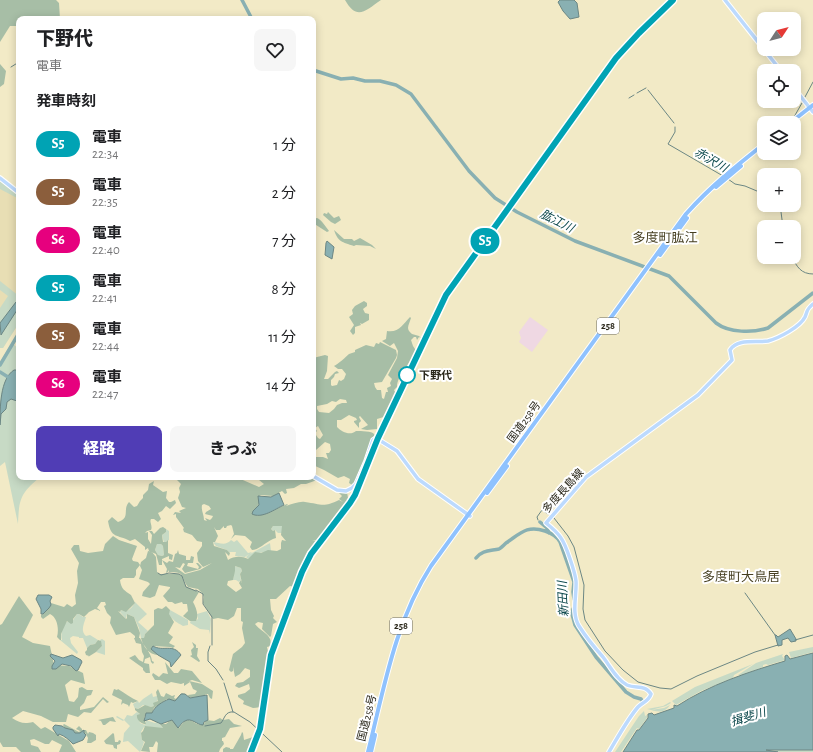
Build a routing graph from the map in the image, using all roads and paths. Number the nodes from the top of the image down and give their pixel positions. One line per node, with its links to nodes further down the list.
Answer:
1 (725, 0): 2 (main road)
2 (775, 64)
3 (801, 96): 4 (main road)
4 (812, 109): 5 (highway); 6 (highway)
5 (801, 116)
6 (801, 118)
7 (757, 150): 9 (highway, 国道258号 / 258)
8 (757, 152): 9 (highway, 国道258号 / 258)
9 (726, 176): 14 (highway, 国道258号 / 258)
10 (0, 178): 11 (main road)
11 (16, 191)
12 (813, 304): 16 (main road, 多度長島線)
13 (316, 478): 14 (main road)
14 (469, 516): 15 (highway, 国道258号 / 258)
15 (369, 752)
16 (609, 752)

